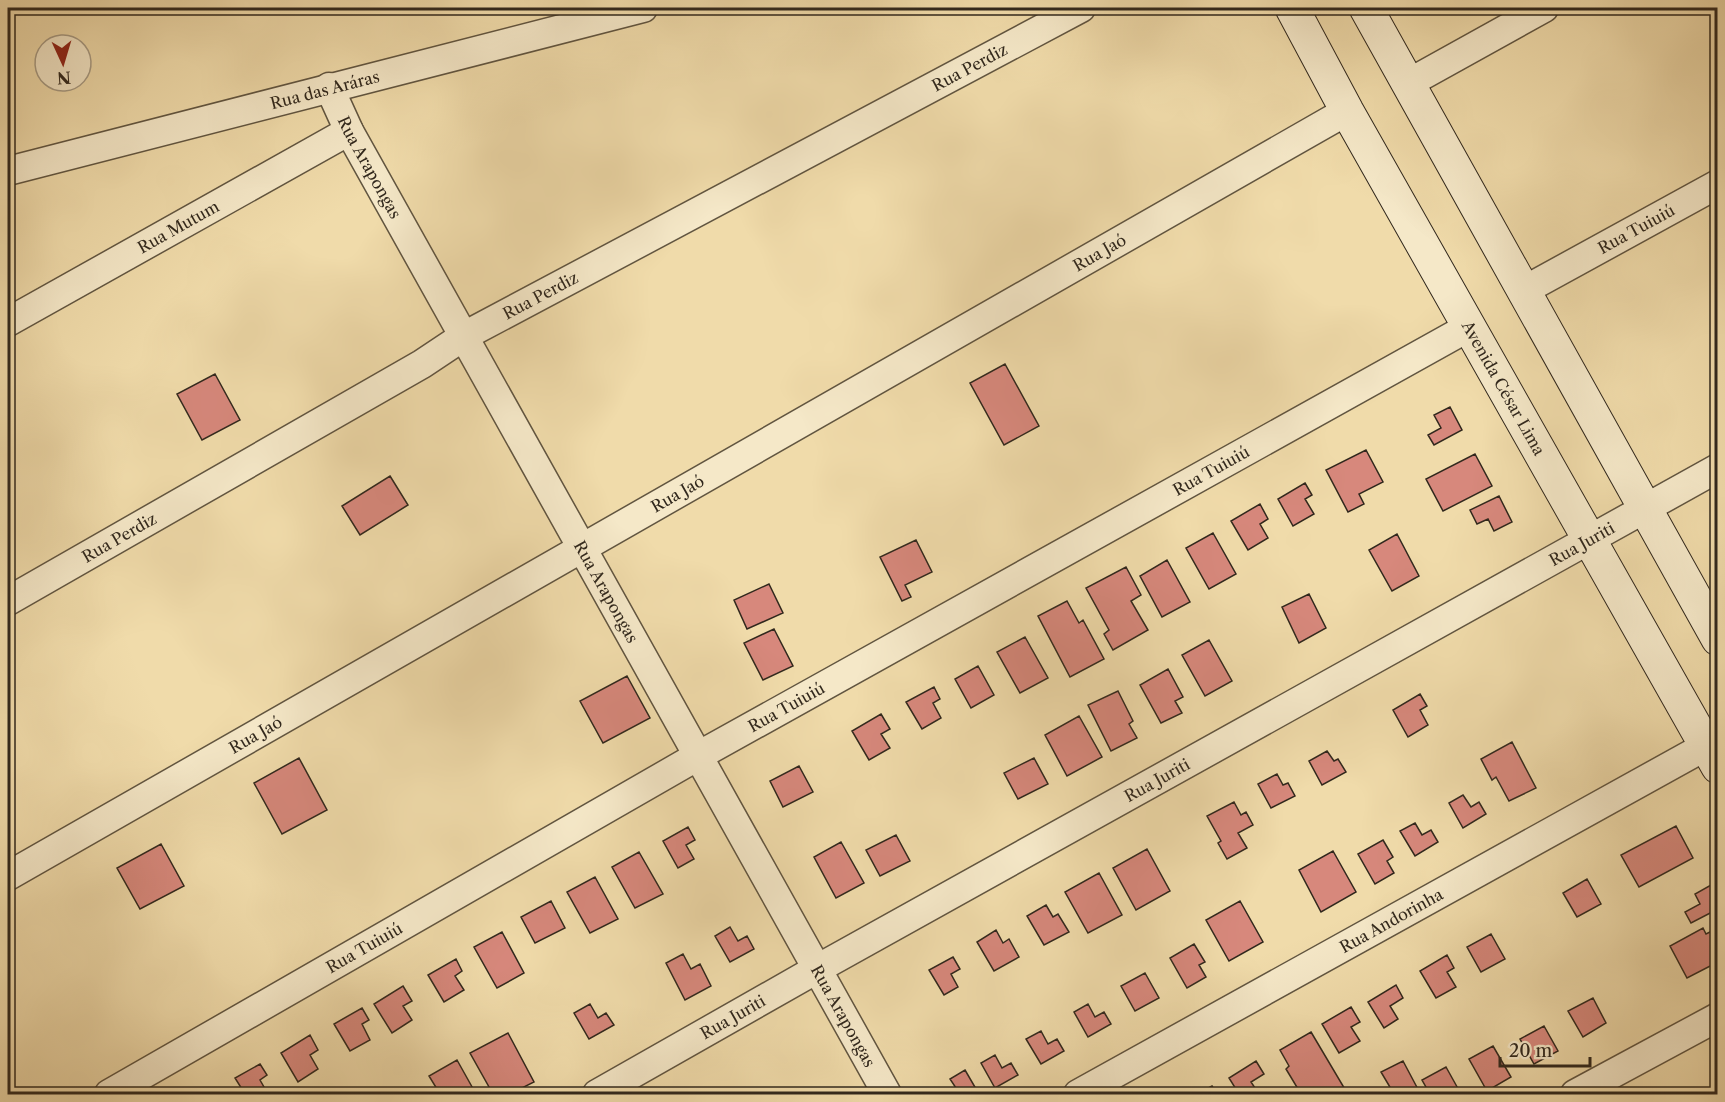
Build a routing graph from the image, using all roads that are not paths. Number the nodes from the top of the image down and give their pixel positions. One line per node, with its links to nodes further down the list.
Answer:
1 (642, 8): 7 (street, Rua das Aráras)
2 (1081, 8): 15 (street, Rua Perdiz)
3 (1292, 8): 8 (street, Avenida César Lima)
4 (1366, 8): 6 (street)
5 (1544, 8): 6 (street)
6 (1407, 84): 12 (street)
7 (329, 87): 9 (street, Rua Arapongas); 10 (street, Rua das Aráras)
8 (1347, 111): 14 (street, Avenida César Lima); 19 (street, Rua Jaó)
9 (349, 131): 13 (street, Rua Mutum); 15 (street, Rua Arapongas)
10 (8, 171)
11 (1718, 184): 12 (street, Rua Tuiuiú)
12 (1523, 291): 17 (street)
13 (8, 322)
14 (1469, 327): 18 (street, Avenida César Lima); 22 (street, Rua Tuiuiú)
15 (464, 336): 19 (street, Rua Arapongas); 20 (street, Rua Perdiz)
16 (1718, 468): 17 (street, Rua Juriti)
17 (1644, 508): 18 (street, Rua Juriti); 21 (street)
18 (1588, 538): 23 (street, Avenida César Lima); 25 (street, Rua Juriti)
19 (582, 549): 22 (street, Rua Arapongas); 24 (street, Rua Jaó)
20 (8, 601)
21 (1718, 639)
22 (698, 756): 25 (street, Rua Arapongas); 27 (street, Rua Tuiuiú)
23 (1712, 756): 30 (street, Rua Andorinha)
24 (8, 876)
25 (817, 969): 28 (street, Rua Juriti); 29 (street, Rua Arapongas)
26 (1718, 1017): 31 (street)
27 (109, 1095)
28 (597, 1095)
29 (887, 1095)
30 (1078, 1095)
31 (1575, 1095)

